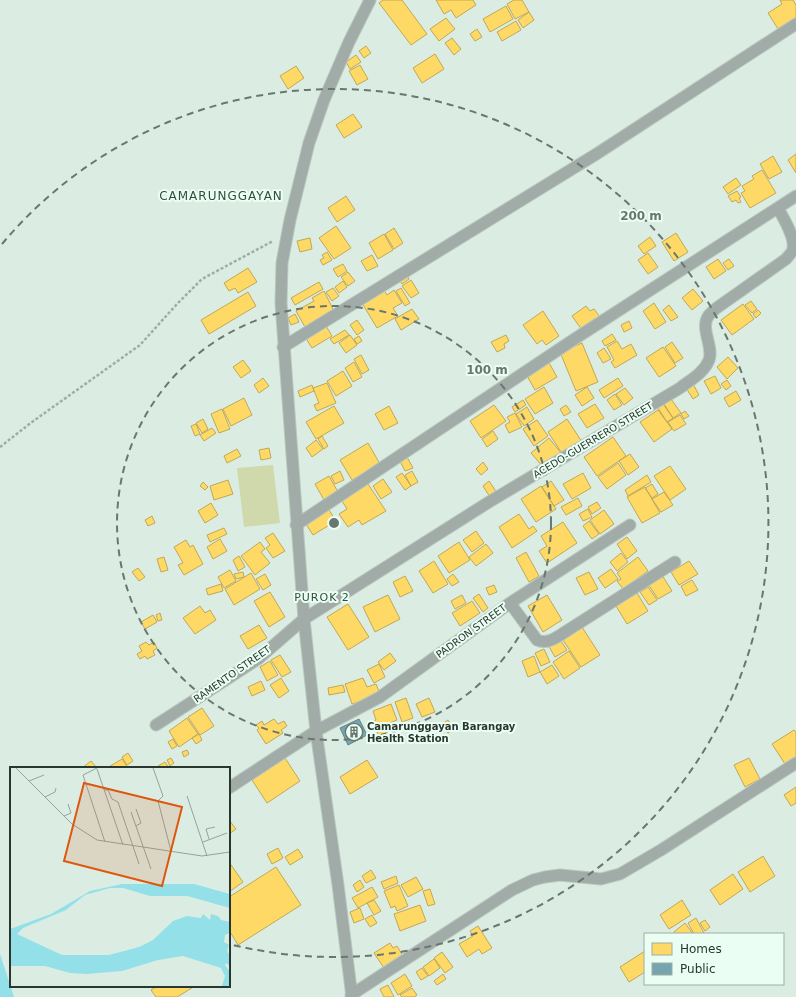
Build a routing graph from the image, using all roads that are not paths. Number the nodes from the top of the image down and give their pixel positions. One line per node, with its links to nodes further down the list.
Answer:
1 (370, 0): 5 (street)
2 (796, 24): 5 (street)
3 (796, 196): 4 (street)
4 (778, 208): 6 (street); 10 (street, ACEDO-GUERRERO STREET)
5 (283, 348): 6 (street)
6 (296, 525): 10 (street)
7 (630, 525): 9 (street)
8 (675, 562): 9 (street, PADRON STREET)
9 (510, 603): 12 (street, PADRON STREET)
10 (304, 619): 11 (street, RAMENTO STREET); 12 (street)
11 (156, 725)
12 (316, 731): 14 (street, PADRON STREET); 15 (street)
13 (796, 763): 15 (street)
14 (230, 787)
15 (352, 996)

